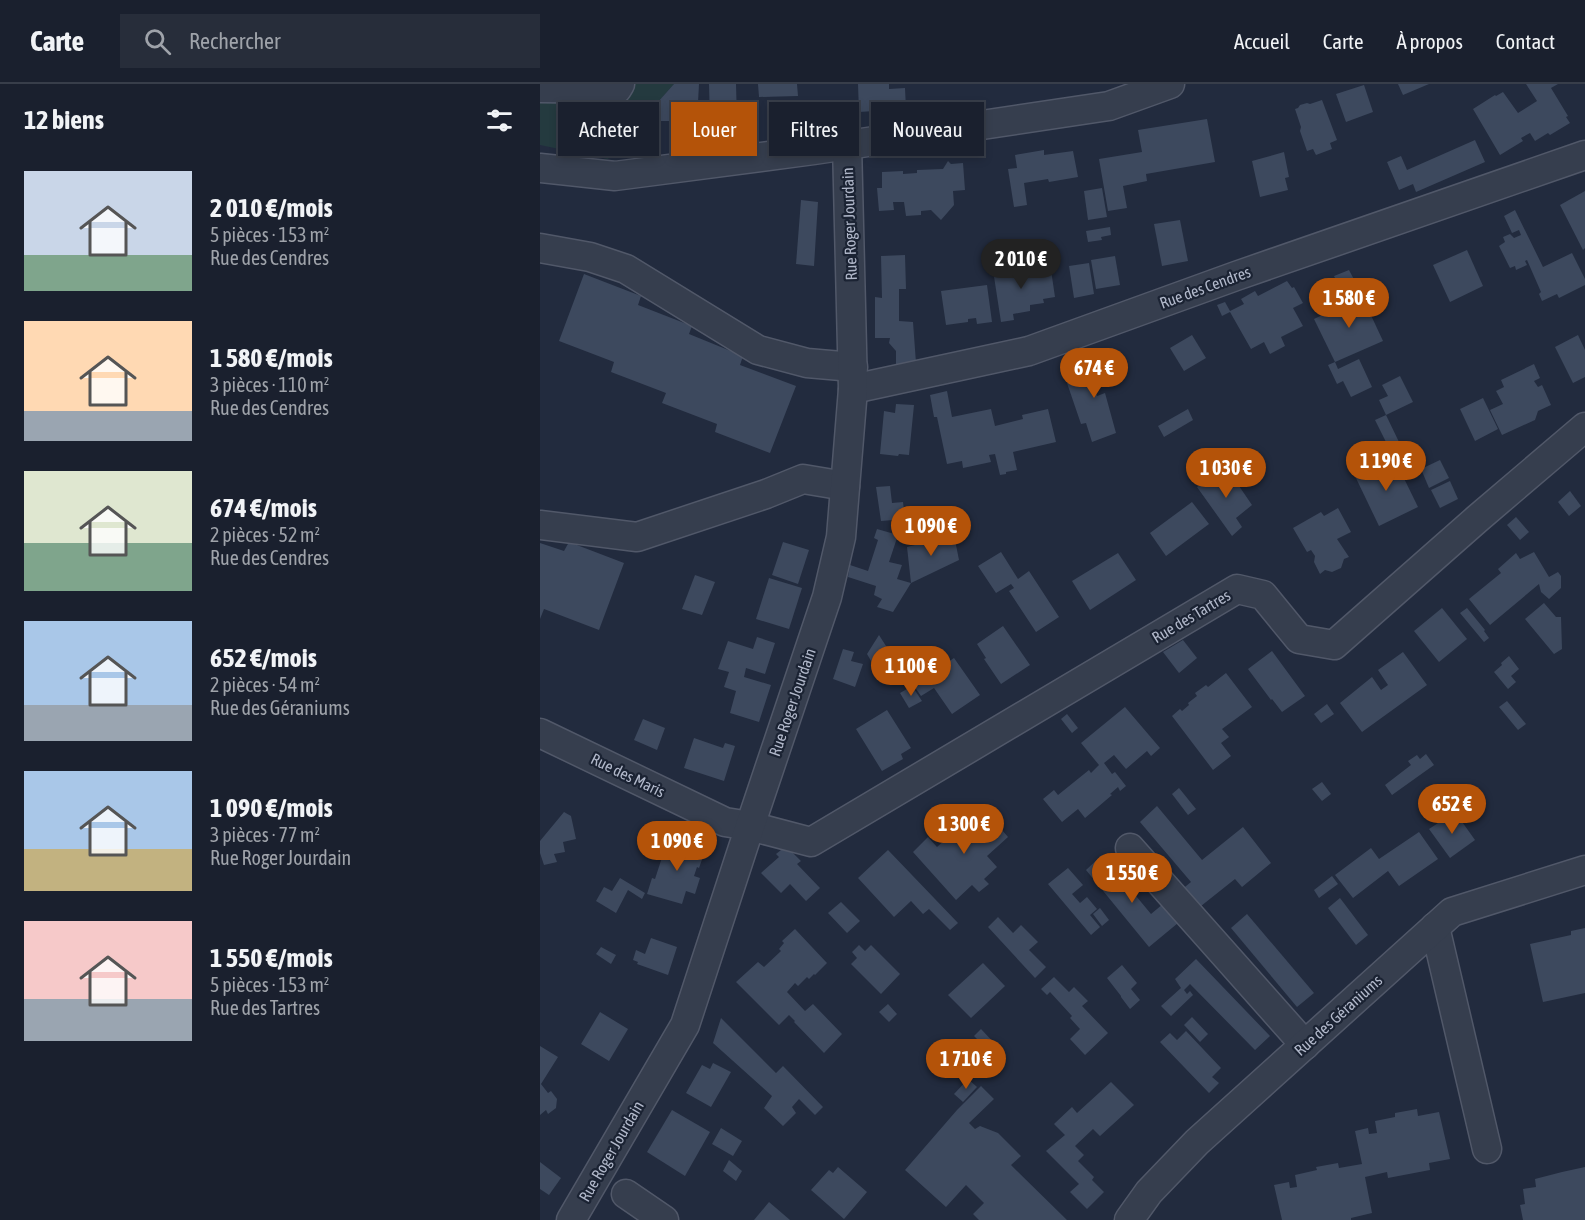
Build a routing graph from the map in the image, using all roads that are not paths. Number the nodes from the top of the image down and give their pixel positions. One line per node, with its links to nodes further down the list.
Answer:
1 (620, 84): 3 (street)
2 (1170, 84): 4 (street)
3 (540, 87)
4 (859, 142)
5 (769, 155): 8 (street)
6 (1585, 155): 10 (street, Rue des Cendres)
7 (847, 156): 10 (street, Rue Roger Jourdain)
8 (540, 168)
9 (540, 248): 10 (street, Rue des Cendres)
10 (853, 378): 12 (street, Rue Roger Jourdain)
11 (1585, 427): 15 (street, Rue des Tartres)
12 (845, 486): 13 (street); 15 (street, Rue Roger Jourdain)
13 (540, 525)
14 (540, 733): 15 (street, Rue des Maris)
15 (750, 826): 22 (street, Rue Roger Jourdain)
16 (1130, 848): 19 (street)
17 (1585, 870): 18 (street, Rue des Géraniums)
18 (1435, 927): 19 (street, Rue des Géraniums); 20 (street)
19 (1305, 1045): 24 (street, Rue des Géraniums)
20 (1487, 1149)
21 (626, 1194): 23 (street)
22 (571, 1220)
23 (664, 1220)
24 (1129, 1220)

